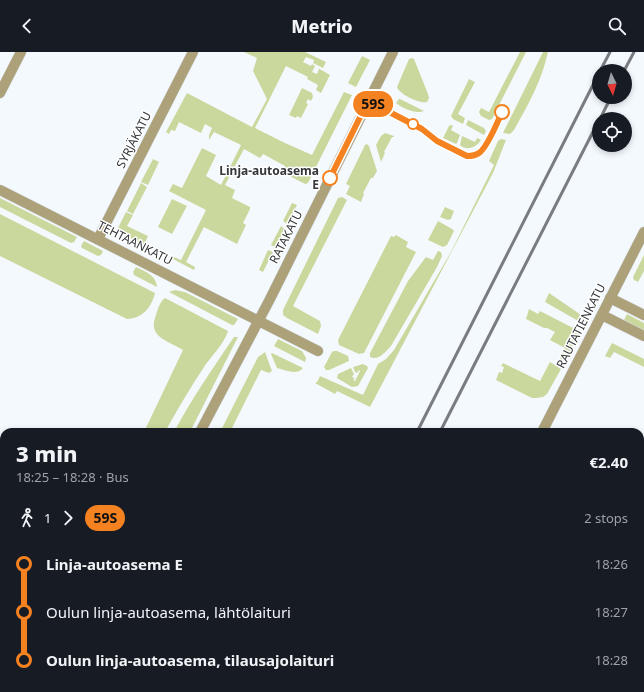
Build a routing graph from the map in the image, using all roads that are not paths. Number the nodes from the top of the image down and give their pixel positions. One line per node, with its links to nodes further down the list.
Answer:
1 (20, 52): 4 (street)
2 (193, 52): 7 (street, SYRJÄKATU)
3 (393, 52): 11 (street, RATAKATU)
4 (0, 93)
5 (0, 190): 7 (street, TEHTAANKATU)
6 (644, 232): 8 (street, RAUTATIENKATU)
7 (98, 239): 11 (street, TEHTAANKATU)
8 (610, 298): 9 (street, RAUTATIENKATU); 10 (street)
9 (602, 315): 12 (street); 15 (street, RAUTATIENKATU)
10 (644, 316)
11 (258, 320): 13 (street, TEHTAANKATU); 14 (street, RATAKATU)
12 (644, 336)
13 (318, 351)
14 (202, 428)
15 (544, 428)

